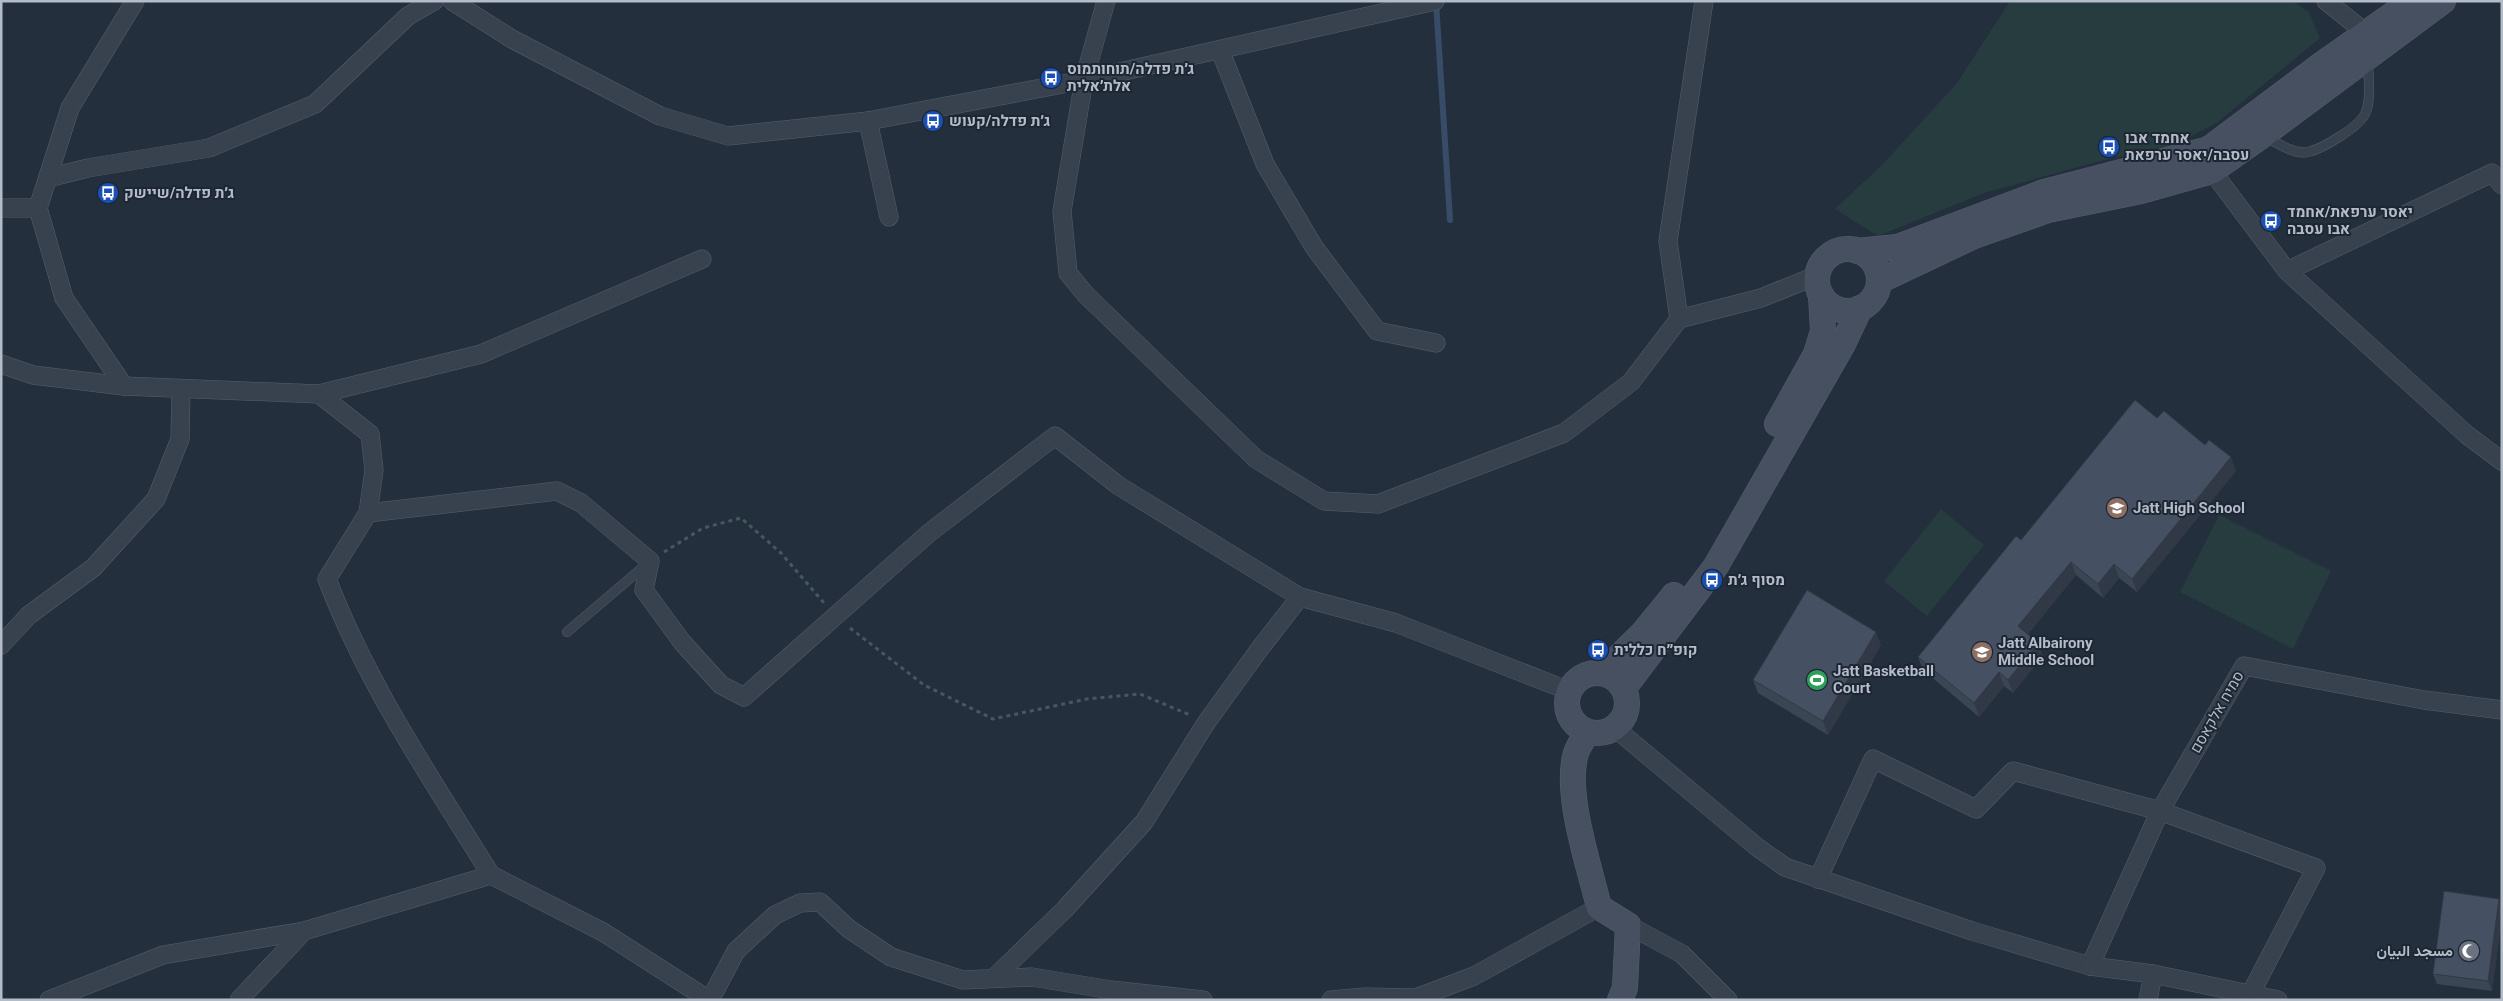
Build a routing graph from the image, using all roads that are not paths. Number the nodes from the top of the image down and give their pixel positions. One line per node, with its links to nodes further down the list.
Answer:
1 (135, 1): 16 (street)
2 (434, 1): 16 (street)
3 (452, 1): 13 (street)
4 (1106, 1): 12 (street)
5 (1435, 1): 11 (street)
6 (1704, 1): 27 (street)
7 (2326, 1): 10 (street)
8 (2412, 1): 10 (street)
9 (2443, 1): 10 (street)
10 (2367, 45): 14 (street); 14 (lane); 21 (street)
11 (1220, 50): 12 (street); 28 (street)
12 (1084, 80): 13 (street); 27 (street)
13 (868, 121): 20 (street)
14 (2263, 136): 15 (street)
15 (2212, 170): 23 (street); 24 (street)
16 (48, 178): 19 (street)
17 (2502, 185): 23 (street)
18 (1, 208): 19 (street)
19 (38, 208): 30 (street)
20 (889, 217)
21 (1857, 251): 24 (street); 25 (street)
22 (702, 259): 32 (street)
23 (2287, 271): 33 (street)
24 (1879, 281): 26 (street)
25 (1819, 285): 26 (street); 27 (street); 39 (street)
26 (1860, 308): 40 (street)
27 (1679, 319)
28 (1436, 343)
29 (1, 364): 30 (street)
30 (124, 386): 31 (street)
31 (181, 389): 32 (street); 38 (street)
32 (320, 394): 34 (street)
33 (2502, 462)
34 (368, 513): 35 (street); 46 (street)
35 (650, 562): 36 (street); 37 (lane)
36 (1300, 598): 41 (street); 53 (street)
37 (567, 632)
38 (1, 645)
39 (1602, 673): 40 (street); 41 (street)
40 (1624, 688): 43 (street)
41 (1569, 691): 44 (street)
42 (2502, 710): 45 (street, סמיח אלקאסם)
43 (1615, 728): 44 (street); 47 (street)
44 (1587, 732): 48 (street)
45 (2160, 811): 47 (street); 51 (street, סמיח אלקאסם); 54 (street)
46 (491, 875): 50 (street); 57 (street)
47 (1818, 879): 51 (street)
48 (1599, 907): 49 (street); 59 (street)
49 (1628, 925): 60 (street); 61 (street)
50 (304, 932): 55 (street); 56 (street)
51 (2090, 966): 52 (street)
52 (2154, 974): 54 (street); 62 (street)
53 (994, 978): 57 (street); 58 (street)
54 (2251, 993): 63 (street)
55 (49, 1000)
56 (239, 1000)
57 (710, 1000)
58 (1203, 1000)
59 (1331, 1000)
60 (1620, 1000)
61 (1728, 1000)
62 (2148, 1000)
63 (2278, 1000)

